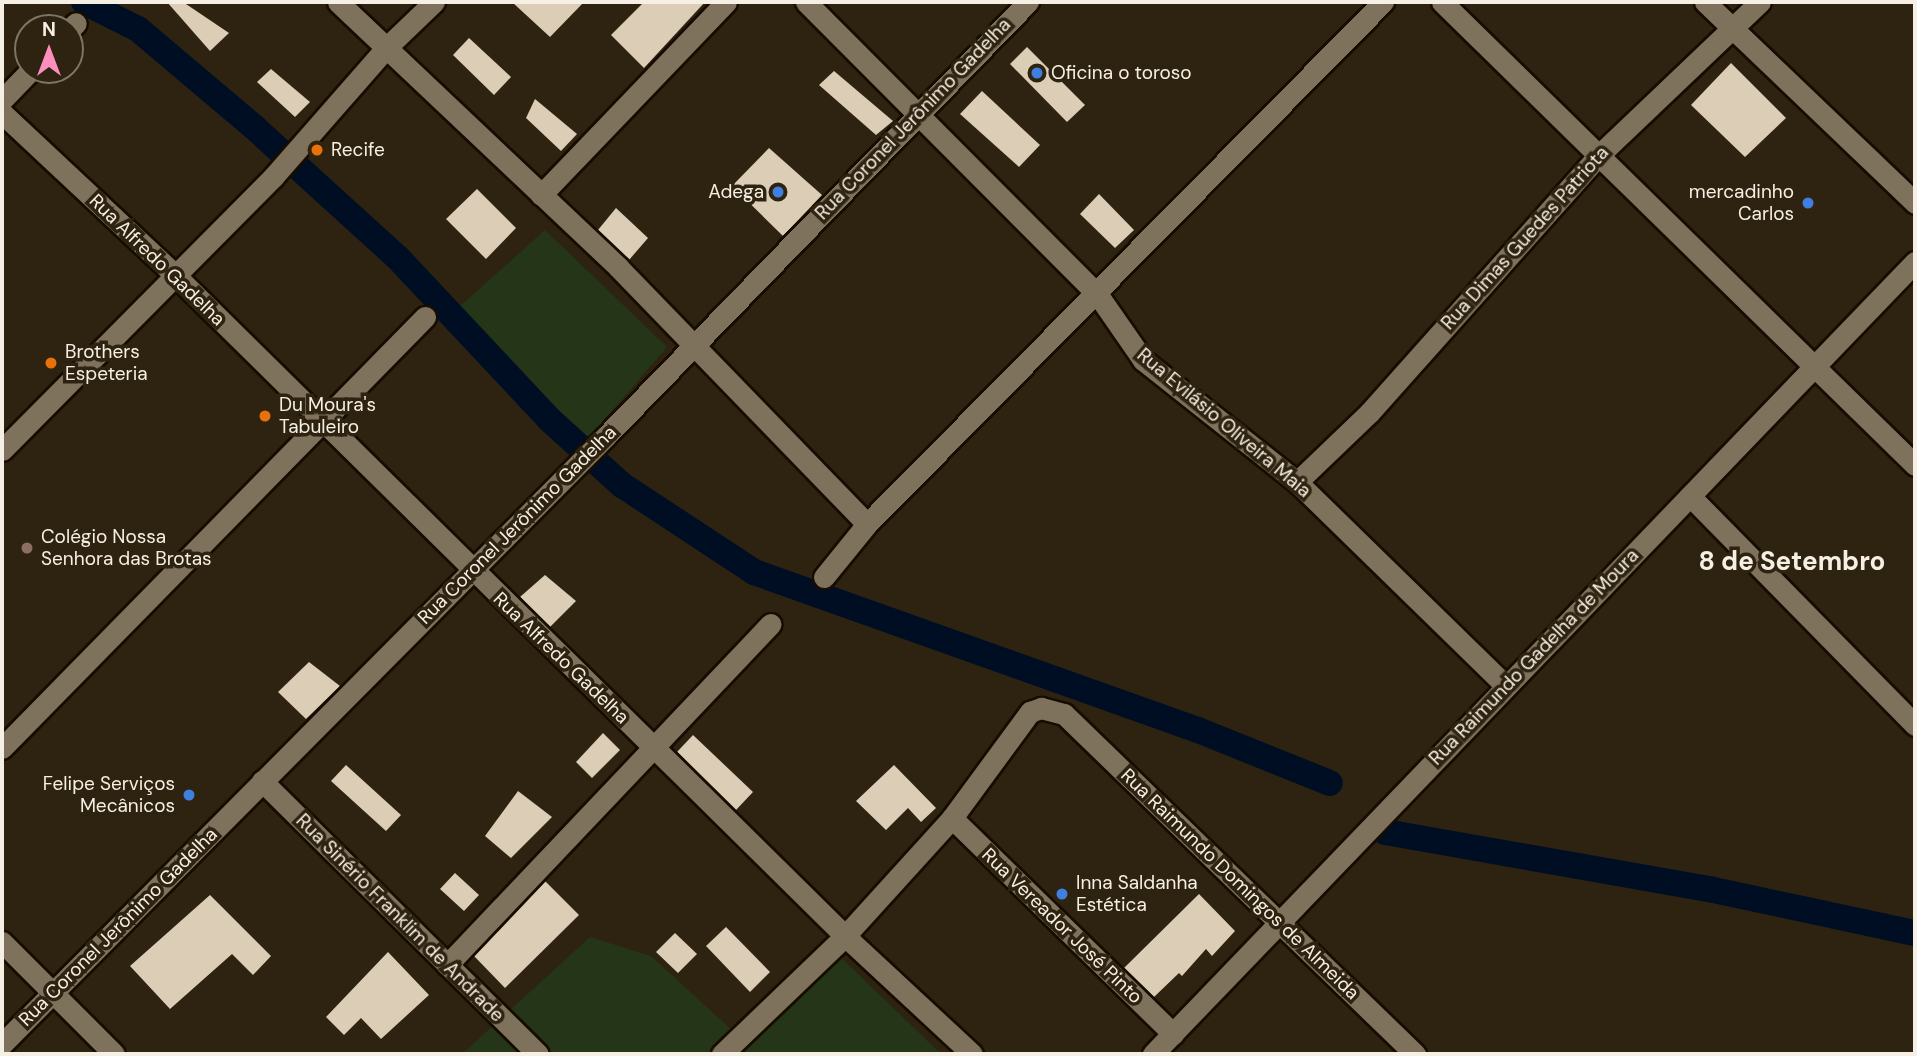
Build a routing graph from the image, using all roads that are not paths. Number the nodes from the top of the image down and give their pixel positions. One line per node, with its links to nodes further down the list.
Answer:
1 (338, 2): 11 (street)
2 (434, 2): 11 (street)
3 (726, 2): 17 (street)
4 (806, 2): 14 (street, Rua Evilásio Oliveira Maia)
5 (1028, 2): 14 (street, Rua Coronel Jerônimo Gadelha)
6 (1383, 2): 21 (street)
7 (1442, 2): 16 (street)
8 (1705, 2): 10 (street)
9 (1760, 2): 10 (street, Rua Dimas Guedes Patriota)
10 (1733, 30): 16 (street, Rua Dimas Guedes Patriota); 18 (street)
11 (387, 47): 17 (street); 20 (street)
12 (17, 84): 13 (street)
13 (2, 100)
14 (920, 112): 21 (street, Rua Evilásio Oliveira Maia); 23 (street, Rua Coronel Jerônimo Gadelha)
15 (2, 113): 20 (street, Rua Alfredo Gadelha)
16 (1597, 157): 24 (street); 28 (street, Rua Dimas Guedes Patriota)
17 (541, 195): 23 (street)
18 (1915, 203)
19 (1915, 262): 24 (street, Rua Raimundo Gadelha de Moura)
20 (174, 274): 25 (street, Rua Alfredo Gadelha); 26 (street)
21 (1098, 295): 28 (street, Rua Evilásio Oliveira Maia); 30 (street)
22 (425, 317): 25 (street)
23 (693, 344): 30 (street); 31 (street, Rua Coronel Jerônimo Gadelha)
24 (1816, 366): 27 (street); 29 (street, Rua Raimundo Gadelha de Moura)
25 (321, 424): 31 (street, Rua Alfredo Gadelha); 37 (street)
26 (2, 450)
27 (1915, 465)
28 (1297, 482): 34 (street, Rua Evilásio Oliveira Maia)
29 (1690, 496): 34 (street, Rua Raimundo Gadelha de Moura); 35 (street)
30 (867, 524): 32 (street)
31 (471, 570): 36 (street, Rua Alfredo Gadelha); 38 (street, Rua Coronel Jerônimo Gadelha)
32 (824, 577)
33 (771, 624): 36 (street)
34 (1506, 686): 40 (street, Rua Raimundo Gadelha de Moura)
35 (1915, 725)
36 (653, 747): 41 (street, Rua Alfredo Gadelha); 43 (street)
37 (2, 748)
38 (262, 781): 43 (street, Rua Sinério Franklim de Andrade); 44 (street, Rua Coronel Jerônimo Gadelha)
39 (952, 818): 40 (street, Rua Raimundo Domingos de Almeida); 41 (street); 45 (street, Rua Vereador José Pinto)
40 (1279, 921): 45 (street, Rua Raimundo Gadelha de Moura); 52 (street, Rua Raimundo Domingos de Almeida)
41 (845, 936): 49 (street); 50 (street, Rua Alfredo Gadelha)
42 (2, 942): 44 (street)
43 (447, 965): 48 (street, Rua Sinério Franklim de Andrade)
44 (53, 993): 46 (street, Rua Coronel Jerônimo Gadelha); 47 (street)
45 (1173, 1034): 51 (street, Rua Raimundo Gadelha de Moura)
46 (2, 1044)
47 (114, 1054)
48 (538, 1054)
49 (722, 1054)
50 (972, 1054)
51 (1153, 1054)
52 (1415, 1054)

